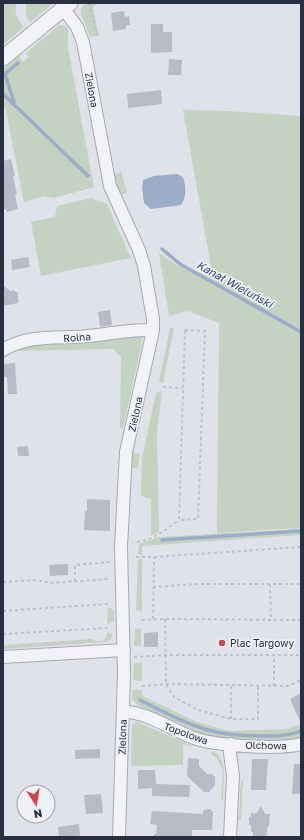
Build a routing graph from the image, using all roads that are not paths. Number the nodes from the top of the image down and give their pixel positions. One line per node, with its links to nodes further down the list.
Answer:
1 (66, 6): 2 (street); 3 (street, Zielona)
2 (3, 58)
3 (153, 330): 4 (street, Rolna); 5 (street, Zielona)
4 (3, 350)
5 (128, 654): 6 (street); 7 (street, Zielona)
6 (3, 657)
7 (123, 712): 8 (street, Topolowa); 10 (street, Zielona)
8 (231, 744): 9 (street, Olchowa); 11 (street)
9 (301, 744)
10 (119, 837)
11 (230, 837)

